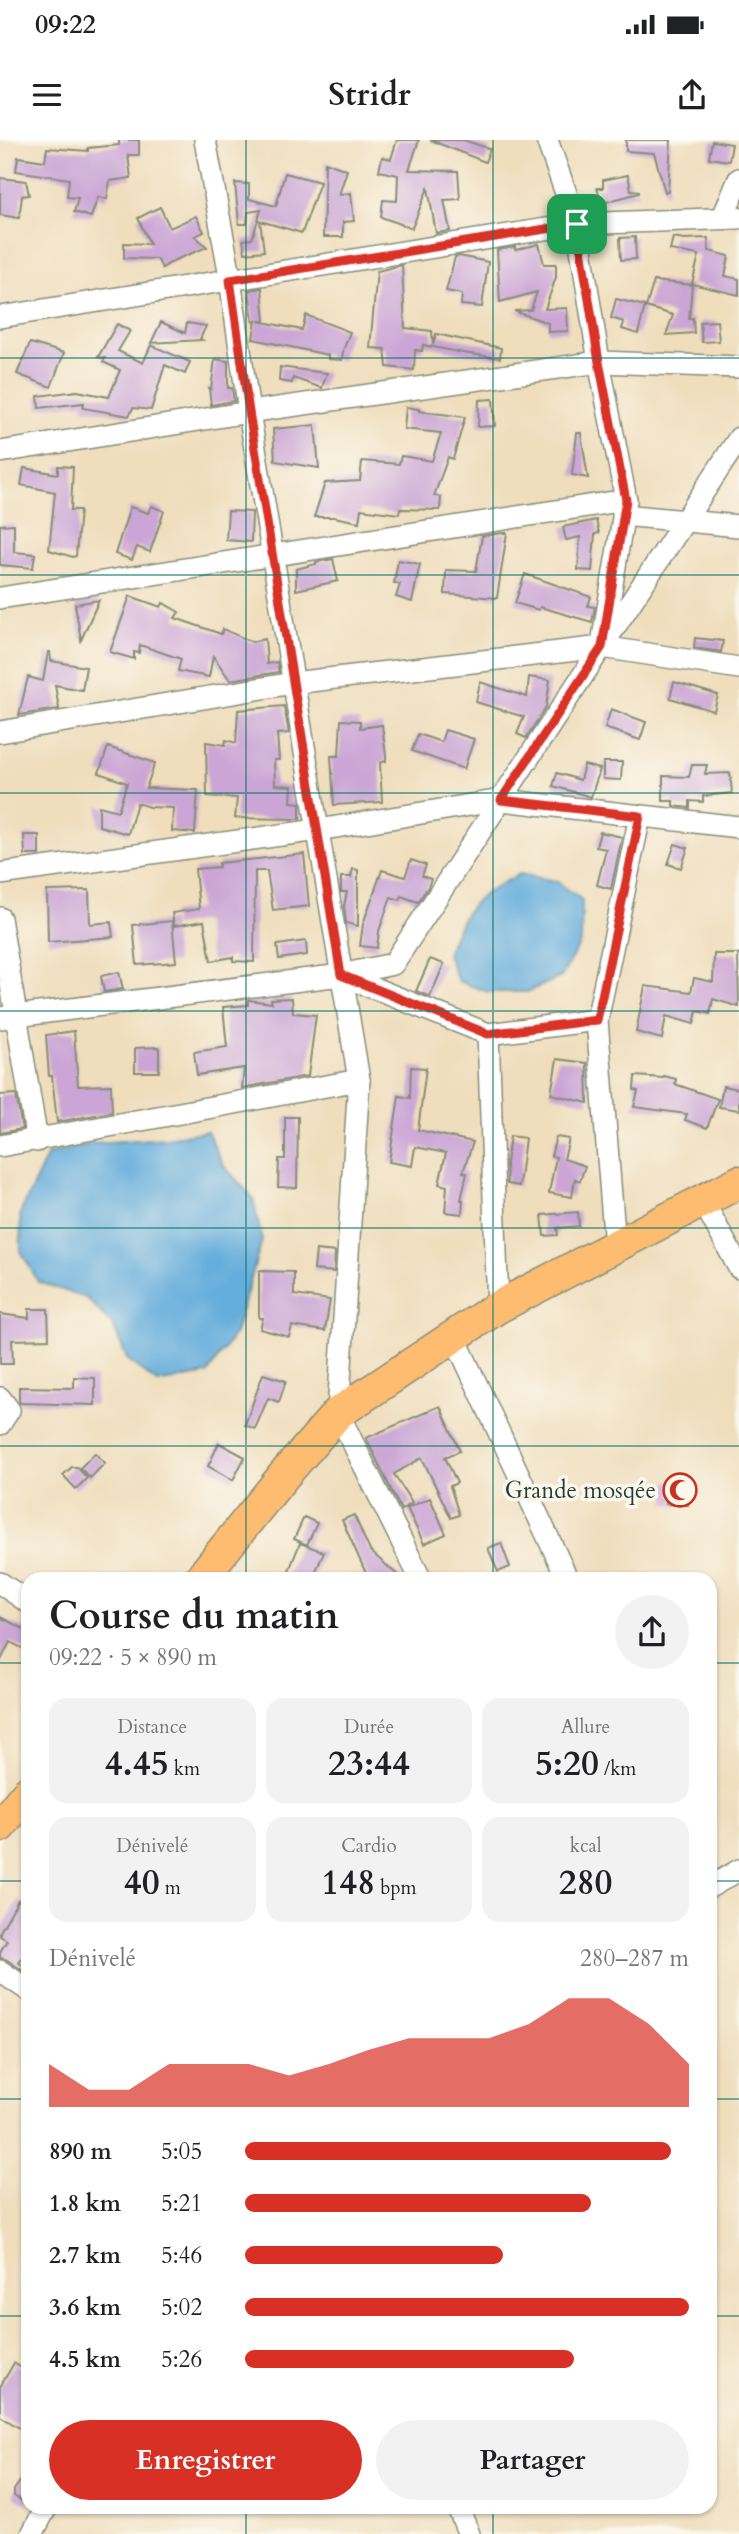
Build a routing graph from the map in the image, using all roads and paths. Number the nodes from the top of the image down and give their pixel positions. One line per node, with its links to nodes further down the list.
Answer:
1 (205, 140): 6 (street)
2 (547, 140): 5 (street)
3 (739, 179): 4 (street)
4 (731, 217): 5 (street)
5 (577, 224): 6 (street); 8 (street)
6 (230, 280): 7 (street); 10 (street)
7 (0, 317)
8 (599, 362): 9 (street); 10 (street); 13 (street)
9 (739, 366)
10 (249, 412): 12 (street); 16 (street)
11 (739, 438): 14 (street)
12 (0, 452)
13 (624, 507): 14 (street); 16 (street); 18 (street)
14 (685, 521): 15 (street); 18 (street)
15 (739, 526)
16 (272, 555): 17 (street); 20 (street)
17 (0, 598)
18 (602, 647): 19 (street); 20 (street); 22 (street)
19 (739, 668)
20 (293, 682): 21 (street); 25 (street)
21 (0, 732)
22 (501, 800): 23 (street); 25 (street); 28 (street)
23 (640, 816): 24 (street); 30 (street)
24 (739, 827)
25 (318, 830): 26 (street); 28 (street)
26 (0, 874)
27 (0, 918): 29 (street)
28 (341, 975): 29 (street); 31 (street); 32 (street)
29 (8, 1016): 33 (street)
30 (597, 1020): 31 (street); 37 (street)
31 (488, 1034): 39 (street)
32 (359, 1080): 33 (street); 42 (street)
33 (37, 1141): 34 (street)
34 (0, 1146)
35 (739, 1182): 36 (highway)
36 (703, 1201): 37 (highway); 38 (street)
37 (615, 1246): 39 (highway)
38 (739, 1268)
39 (498, 1307): 40 (highway)
40 (454, 1336): 42 (highway); 46 (street)
41 (0, 1398): 43 (street)
42 (338, 1413): 44 (highway); 45 (street)
43 (0, 1424)
44 (206, 1572)
45 (417, 1572)
46 (564, 1572)
47 (0, 1583): 48 (street)
48 (21, 1597)
49 (21, 1800): 50 (highway)
50 (0, 1826)
51 (739, 1870): 52 (street)
52 (717, 1883)
53 (0, 1972): 54 (street)
54 (21, 1986)
55 (43, 2514): 57 (street)
56 (460, 2514): 58 (street)
57 (32, 2534)
58 (469, 2534)

